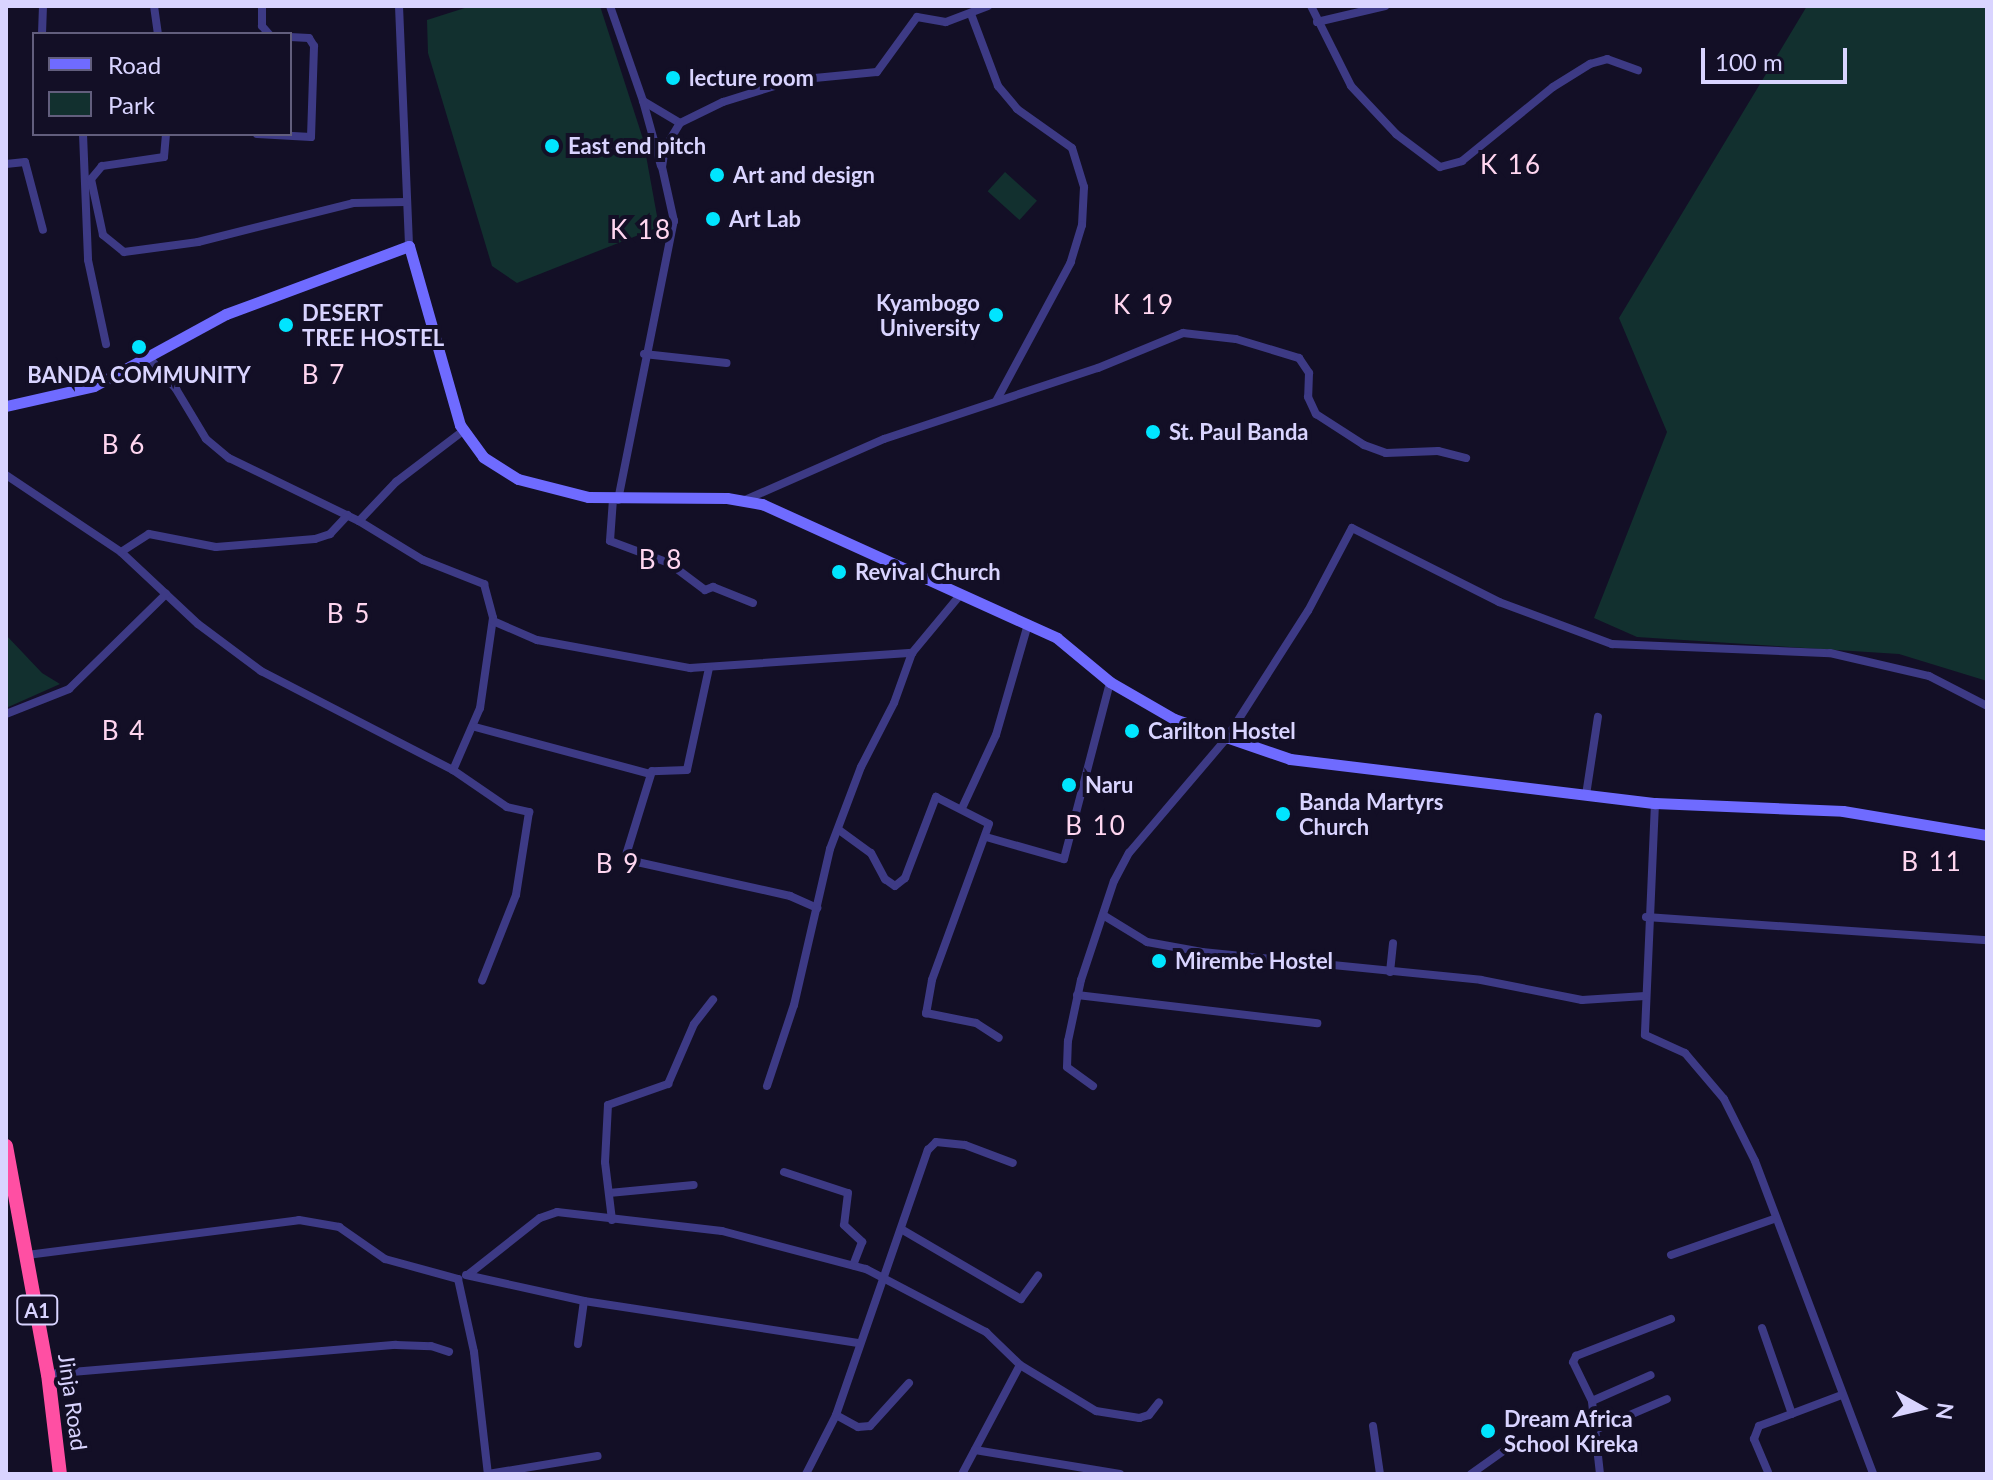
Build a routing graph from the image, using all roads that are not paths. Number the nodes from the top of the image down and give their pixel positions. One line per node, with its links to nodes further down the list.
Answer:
1 (43, 6): 13 (street)
2 (154, 6): 14 (street)
3 (262, 6): 15 (street)
4 (399, 6): 25 (street)
5 (610, 6): 18 (street)
6 (915, 6): 11 (street)
7 (988, 6): 10 (street)
8 (1311, 6): 12 (street)
9 (1385, 6): 12 (street)
10 (971, 14): 11 (street); 32 (street)
11 (917, 17): 19 (street)
12 (1317, 22): 17 (street)
13 (42, 32)
14 (158, 32)
15 (267, 32)
16 (292, 37): 22 (street)
17 (1638, 70)
18 (643, 101): 19 (street); 24 (street)
19 (680, 123): 24 (street)
20 (83, 136): 28 (street)
21 (166, 136): 25 (street)
22 (292, 136)
23 (6, 164): 26 (street)
24 (662, 167): 29 (street)
25 (406, 202): 27 (street)
26 (43, 230)
27 (409, 246): 30 (street); 34 (street)
28 (106, 344)
29 (644, 354): 31 (street); 37 (street)
30 (147, 355): 33 (street); 39 (street)
31 (727, 363)
32 (996, 402): 35 (street); 38 (street)
33 (6, 406)
34 (463, 431): 37 (street); 40 (street)
35 (1466, 458)
36 (6, 475): 41 (street)
37 (615, 499): 38 (street); 44 (street)
38 (745, 500): 43 (street)
39 (348, 515): 40 (street); 41 (street)
40 (359, 521): 45 (street)
41 (121, 552): 42 (street)
42 (166, 594): 51 (street); 55 (street)
43 (961, 594): 46 (street); 47 (street)
44 (753, 603)
45 (493, 621): 48 (street); 53 (street)
46 (1028, 624): 49 (street); 59 (street)
47 (912, 653): 48 (street); 60 (street)
48 (709, 668): 56 (street)
49 (1110, 682): 54 (street); 62 (street)
50 (1987, 706): 54 (street)
51 (6, 714)
52 (1598, 717): 57 (street)
53 (475, 727): 55 (street); 56 (street)
54 (1226, 739): 57 (street); 64 (street)
55 (453, 770): 69 (street)
56 (650, 774): 63 (street)
57 (1586, 795): 58 (street)
58 (1655, 803): 61 (street); 65 (street)
59 (963, 806): 60 (street); 62 (street)
60 (839, 830): 63 (street)
61 (1987, 835)
62 (986, 837): 74 (street)
63 (817, 908): 75 (street)
64 (1103, 915): 68 (street); 70 (street)
65 (1646, 917): 66 (street); 71 (street)
66 (1987, 940)
67 (1393, 943): 68 (street)
68 (1390, 972): 71 (street)
69 (482, 981)
70 (1077, 995): 73 (street); 76 (street)
71 (1645, 996): 82 (street)
72 (713, 1000): 81 (street)
73 (1317, 1023)
74 (999, 1038)
75 (767, 1086)
76 (1093, 1086)
77 (6, 1146): 85 (highway, Jinja Road / A1)
78 (1013, 1163): 84 (street)
79 (784, 1172): 87 (street)
80 (694, 1185): 81 (street)
81 (609, 1193): 83 (street)
82 (1774, 1219): 86 (street); 102 (street)
83 (612, 1220): 87 (street); 88 (street)
84 (901, 1229): 89 (street); 90 (street)
85 (27, 1255): 91 (street); 99 (highway, Jinja Road / A1)
86 (1671, 1255)
87 (853, 1265): 90 (street)
88 (469, 1274): 91 (street); 92 (street)
89 (1038, 1276)
90 (883, 1278): 95 (street); 98 (street)
91 (458, 1279): 115 (street)
92 (584, 1301): 95 (street); 96 (street)
93 (1671, 1319): 104 (street)
94 (1762, 1328): 106 (street)
95 (860, 1343): 107 (street)
96 (578, 1344)
97 (449, 1352): 99 (street)
98 (1020, 1365): 105 (street); 111 (street)
99 (48, 1374): 114 (highway, Jinja Road / A1)
100 (1651, 1375): 104 (street)
101 (909, 1383): 107 (street)
102 (1842, 1395): 106 (street); 122 (street)
103 (1667, 1399): 109 (street)
104 (1592, 1401): 109 (street)
105 (1159, 1402)
106 (1792, 1414): 113 (street)
107 (836, 1415): 116 (street)
108 (1373, 1426): 119 (street)
109 (1597, 1429): 121 (street)
110 (1512, 1445): 120 (street)
111 (975, 1450): 117 (street); 118 (street)
112 (598, 1456): 115 (street)
113 (1768, 1472)
114 (60, 1474)
115 (488, 1474)
116 (806, 1474)
117 (962, 1474)
118 (1120, 1474)
119 (1380, 1474)
120 (1471, 1474)
121 (1600, 1474)
122 (1873, 1474)

